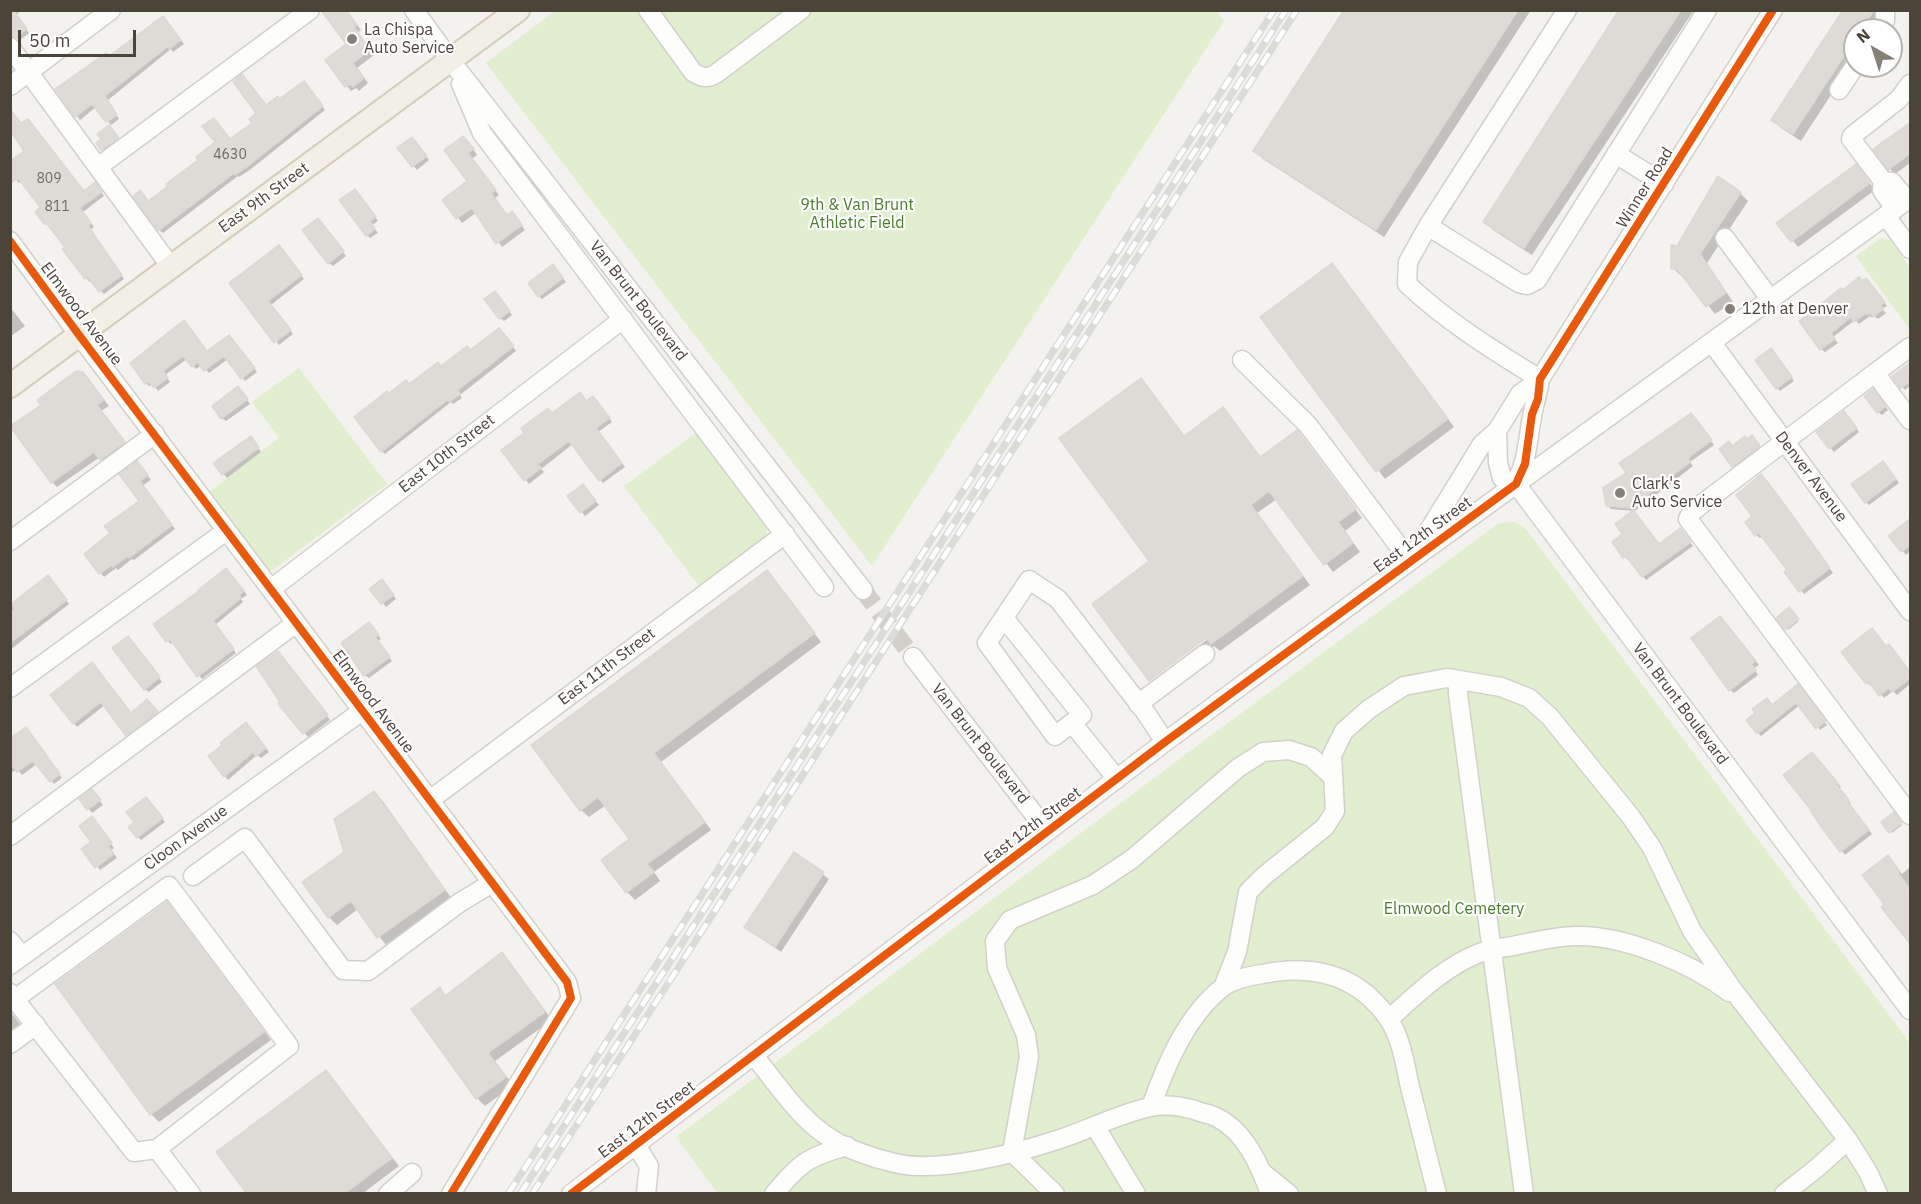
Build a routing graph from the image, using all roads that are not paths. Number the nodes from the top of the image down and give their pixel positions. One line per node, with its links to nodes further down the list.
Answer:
1 (111, 10): 12 (street)
2 (310, 10): 18 (street)
3 (414, 10): 11 (street, Van Brunt Boulevard)
4 (518, 10): 11 (main road, East 9th Street)
5 (801, 10): 8 (street)
6 (1567, 10): 21 (street)
7 (1707, 10): 17 (street)
8 (649, 11)
9 (1765, 13): 19 (street, Winner Road)
10 (10, 47): 12 (street)
11 (451, 61): 25 (main road, East 9th Street); 27 (street); 46 (street, Van Brunt Boulevard)
12 (29, 72): 15 (street); 18 (street)
13 (1847, 78): 16 (street)
14 (1911, 84): 20 (street)
15 (10, 86)
16 (1839, 90)
17 (1616, 154): 19 (street); 21 (street)
18 (98, 167): 25 (street)
19 (1664, 184): 33 (street, Winner Road)
20 (1900, 206): 24 (street); 26 (street, East 12th Street)
21 (1428, 226): 33 (street)
22 (1725, 238): 26 (street)
23 (10, 241): 28 (street, Elmwood Avenue)
24 (1911, 249)
25 (171, 267): 28 (main road, East 9th Street)
26 (1771, 300): 29 (street, East 12th Street)
27 (623, 318): 41 (street); 45 (street, East 10th Street)
28 (79, 335): 34 (main road, East 9th Street); 37 (street, Elmwood Avenue)
29 (1712, 343): 38 (street, Denver Avenue); 39 (street, East 12th Street)
30 (1911, 347): 32 (street)
31 (1242, 360): 43 (street)
32 (1875, 373): 35 (street); 38 (street)
33 (1540, 379): 36 (street, Winner Road); 39 (street)
34 (10, 386)
35 (1911, 420)
36 (1497, 431): 39 (street, Van Brunt Boulevard); 43 (street, Winner Road)
37 (155, 434): 40 (street, Elmwood Avenue); 42 (street)
38 (1784, 441): 47 (street, Denver Avenue); 61 (street)
39 (1516, 484): 43 (street, East 12th Street); 72 (street, Van Brunt Boulevard)
40 (226, 531): 45 (street, Elmwood Avenue); 53 (street)
41 (785, 534): 44 (street); 60 (street, East 11th Street)
42 (10, 541)
43 (1410, 561): 57 (street, East 12th Street)
44 (824, 587)
45 (271, 589): 49 (street, Elmwood Avenue)
46 (863, 590)
47 (1911, 611)
48 (1004, 618): 54 (street); 56 (street); 56 (street)
49 (296, 623): 55 (street, Elmwood Avenue); 63 (street)
50 (1205, 654): 54 (street)
51 (913, 657): 62 (street, Van Brunt Boulevard)
52 (1458, 680): 58 (street); 67 (street); 71 (street)
53 (10, 688)
54 (1138, 704): 57 (street)
55 (362, 711): 60 (street, Elmwood Avenue); 68 (street, Cloon Avenue)
56 (1072, 723): 59 (street)
57 (1165, 742): 59 (street, East 12th Street)
58 (1333, 777): 69 (street); 83 (street)
59 (1117, 779): 62 (street, East 12th Street)
60 (430, 800): 65 (street, Elmwood Avenue)
61 (1911, 815)
62 (1047, 831): 76 (street, East 12th Street)
63 (10, 836)
64 (193, 876): 65 (street)
65 (492, 883): 88 (street, Elmwood Avenue)
66 (10, 941): 68 (street)
67 (1492, 950): 71 (street); 73 (street); 97 (street)
68 (16, 960)
69 (1224, 986): 73 (street); 77 (street)
70 (13, 996): 74 (street); 82 (street)
71 (1746, 1006): 79 (street)
72 (1911, 1010)
73 (1389, 1019): 96 (street)
74 (36, 1025): 75 (street); 82 (street)
75 (10, 1044)
76 (754, 1056): 80 (street, East 12th Street); 81 (street)
77 (1151, 1107): 78 (street); 85 (street)
78 (1095, 1126): 83 (street); 93 (street)
79 (1848, 1140): 98 (street); 99 (street)
80 (636, 1145): 89 (street, East 12th Street); 90 (street)
81 (846, 1146): 83 (street); 91 (street)
82 (157, 1149): 86 (street)
83 (1012, 1152): 92 (street)
84 (412, 1173): 87 (street)
85 (1263, 1173): 94 (street); 95 (street)
86 (191, 1194)
87 (388, 1194)
88 (451, 1194)
89 (571, 1194)
90 (646, 1194)
91 (774, 1194)
92 (1055, 1194)
93 (1136, 1194)
94 (1270, 1194)
95 (1289, 1194)
96 (1437, 1194)
97 (1524, 1194)
98 (1784, 1194)
99 (1878, 1194)

